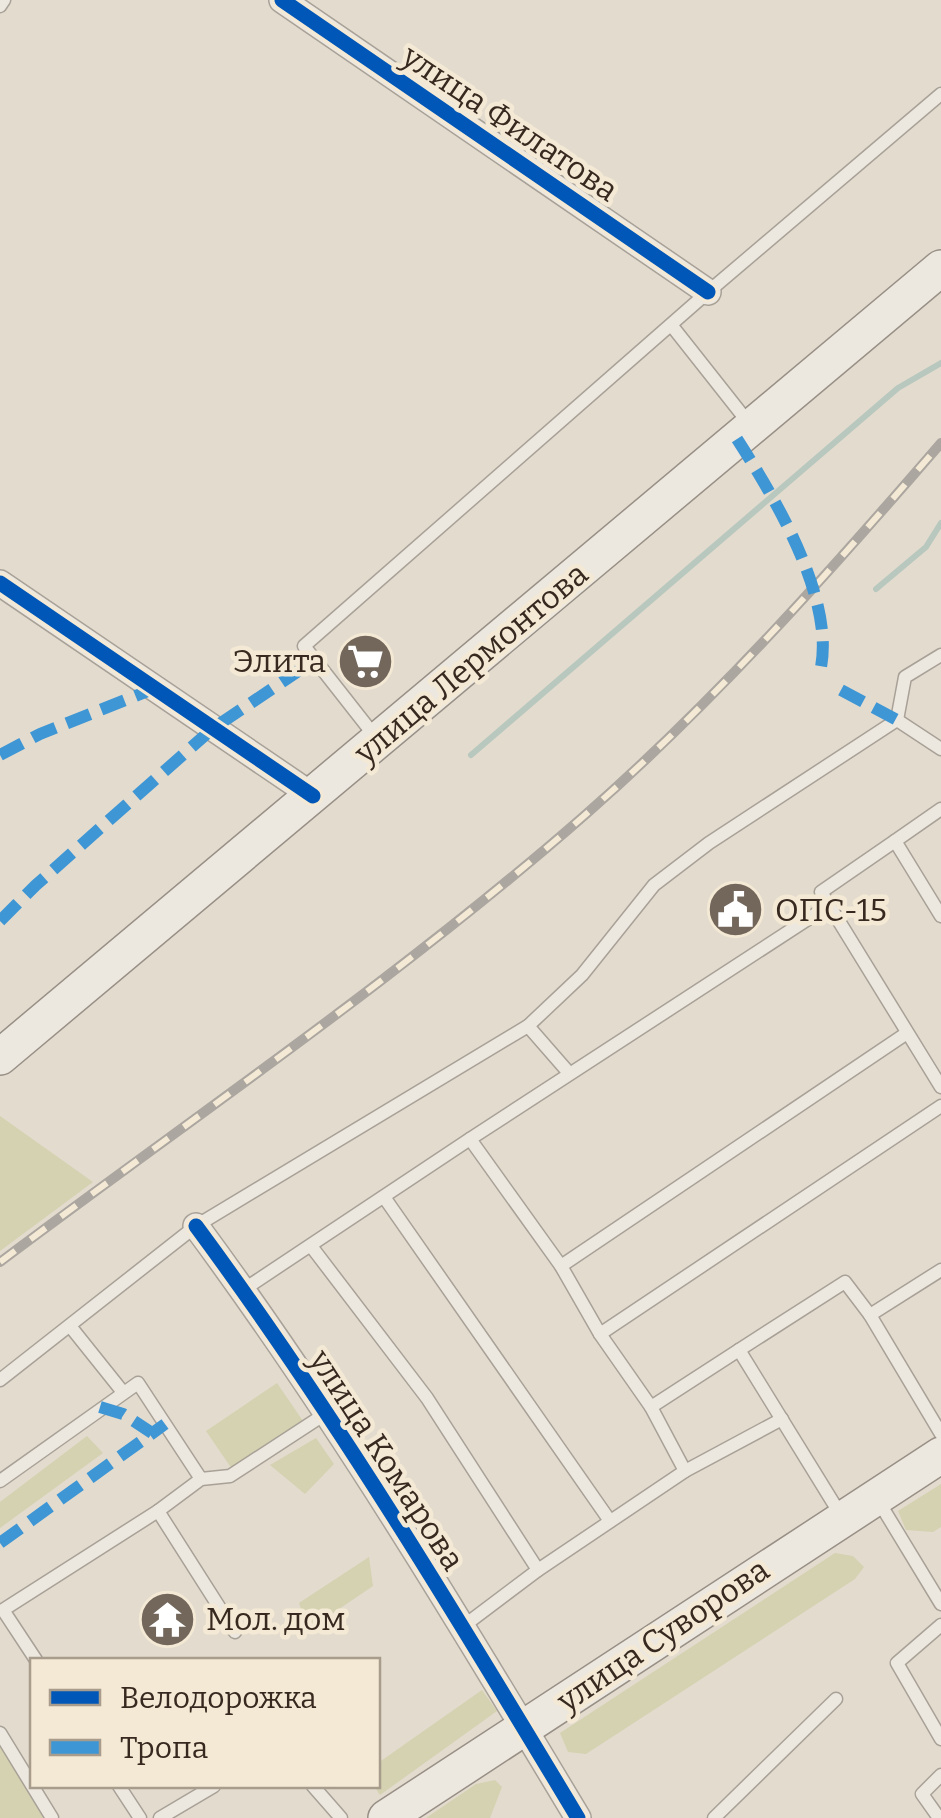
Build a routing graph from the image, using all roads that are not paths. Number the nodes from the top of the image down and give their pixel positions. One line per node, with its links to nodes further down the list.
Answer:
1 (282, 0): 4 (street, улица Филатова)
2 (941, 94): 4 (lane)
3 (941, 268): 6 (main road, улица Лермонтова)
4 (708, 292): 5 (lane)
5 (672, 326): 6 (lane); 10 (lane)
6 (752, 427): 10 (main road, улица Лермонтова)
7 (0, 583): 12 (street)
8 (941, 655): 9 (lane)
9 (897, 720): 11 (lane); 17 (lane)
10 (378, 741): 12 (main road, улица Лермонтова)
11 (941, 749)
12 (313, 796): 19 (main road, улица Лермонтова)
13 (941, 809): 14 (lane)
14 (895, 841): 15 (lane); 16 (lane)
15 (828, 906): 18 (lane); 20 (lane)
16 (941, 916)
17 (528, 1026): 20 (lane); 25 (lane)
18 (907, 1033): 21 (lane); 27 (lane)
19 (1, 1054)
20 (569, 1073): 23 (lane)
21 (941, 1087)
22 (941, 1106): 32 (lane)
23 (470, 1139): 24 (lane); 27 (lane)
24 (384, 1197): 26 (lane); 47 (lane)
25 (196, 1226): 29 (street, улица Комарова); 31 (lane)
26 (311, 1246): 29 (lane); 48 (lane)
27 (561, 1266): 32 (lane)
28 (941, 1270): 30 (lane)
29 (243, 1290): 37 (street, улица Комарова)
30 (870, 1315): 33 (lane); 39 (lane)
31 (70, 1326): 34 (lane); 35 (lane)
32 (600, 1334): 36 (lane)
33 (739, 1350): 36 (lane); 38 (lane)
34 (0, 1380)
35 (122, 1391): 42 (lane); 43 (lane)
36 (651, 1406): 41 (lane)
37 (326, 1414): 42 (lane); 52 (street, улица Комарова)
38 (782, 1420): 41 (lane); 46 (lane)
39 (941, 1434)
40 (941, 1454): 44 (main road, улица Суворова)
41 (685, 1471): 47 (lane)
42 (201, 1479): 45 (lane)
43 (0, 1481)
44 (875, 1495): 46 (main road, улица Суворова); 49 (lane)
45 (158, 1511): 50 (lane); 53 (lane)
46 (842, 1517): 56 (main road, улица Суворова)
47 (610, 1521): 48 (lane)
48 (538, 1570): 52 (lane)
49 (941, 1604)
50 (1, 1610): 54 (lane)
51 (941, 1625): 58 (lane)
52 (461, 1628): 56 (street, улица Комарова)
53 (235, 1632)
54 (35, 1658)
55 (836, 1699): 71 (lane)
56 (524, 1728): 69 (main road, улица Суворова); 70 (street, улица Комарова)
57 (0, 1733): 60 (lane)
58 (941, 1739)
59 (941, 1775): 72 (lane)
60 (30, 1782)
61 (34, 1788): 65 (lane)
62 (119, 1788): 66 (lane)
63 (211, 1788): 67 (lane)
64 (314, 1788): 68 (lane)
65 (52, 1818)
66 (140, 1818)
67 (160, 1818)
68 (341, 1818)
69 (386, 1818)
70 (578, 1818)
71 (714, 1818)
72 (938, 1818)

